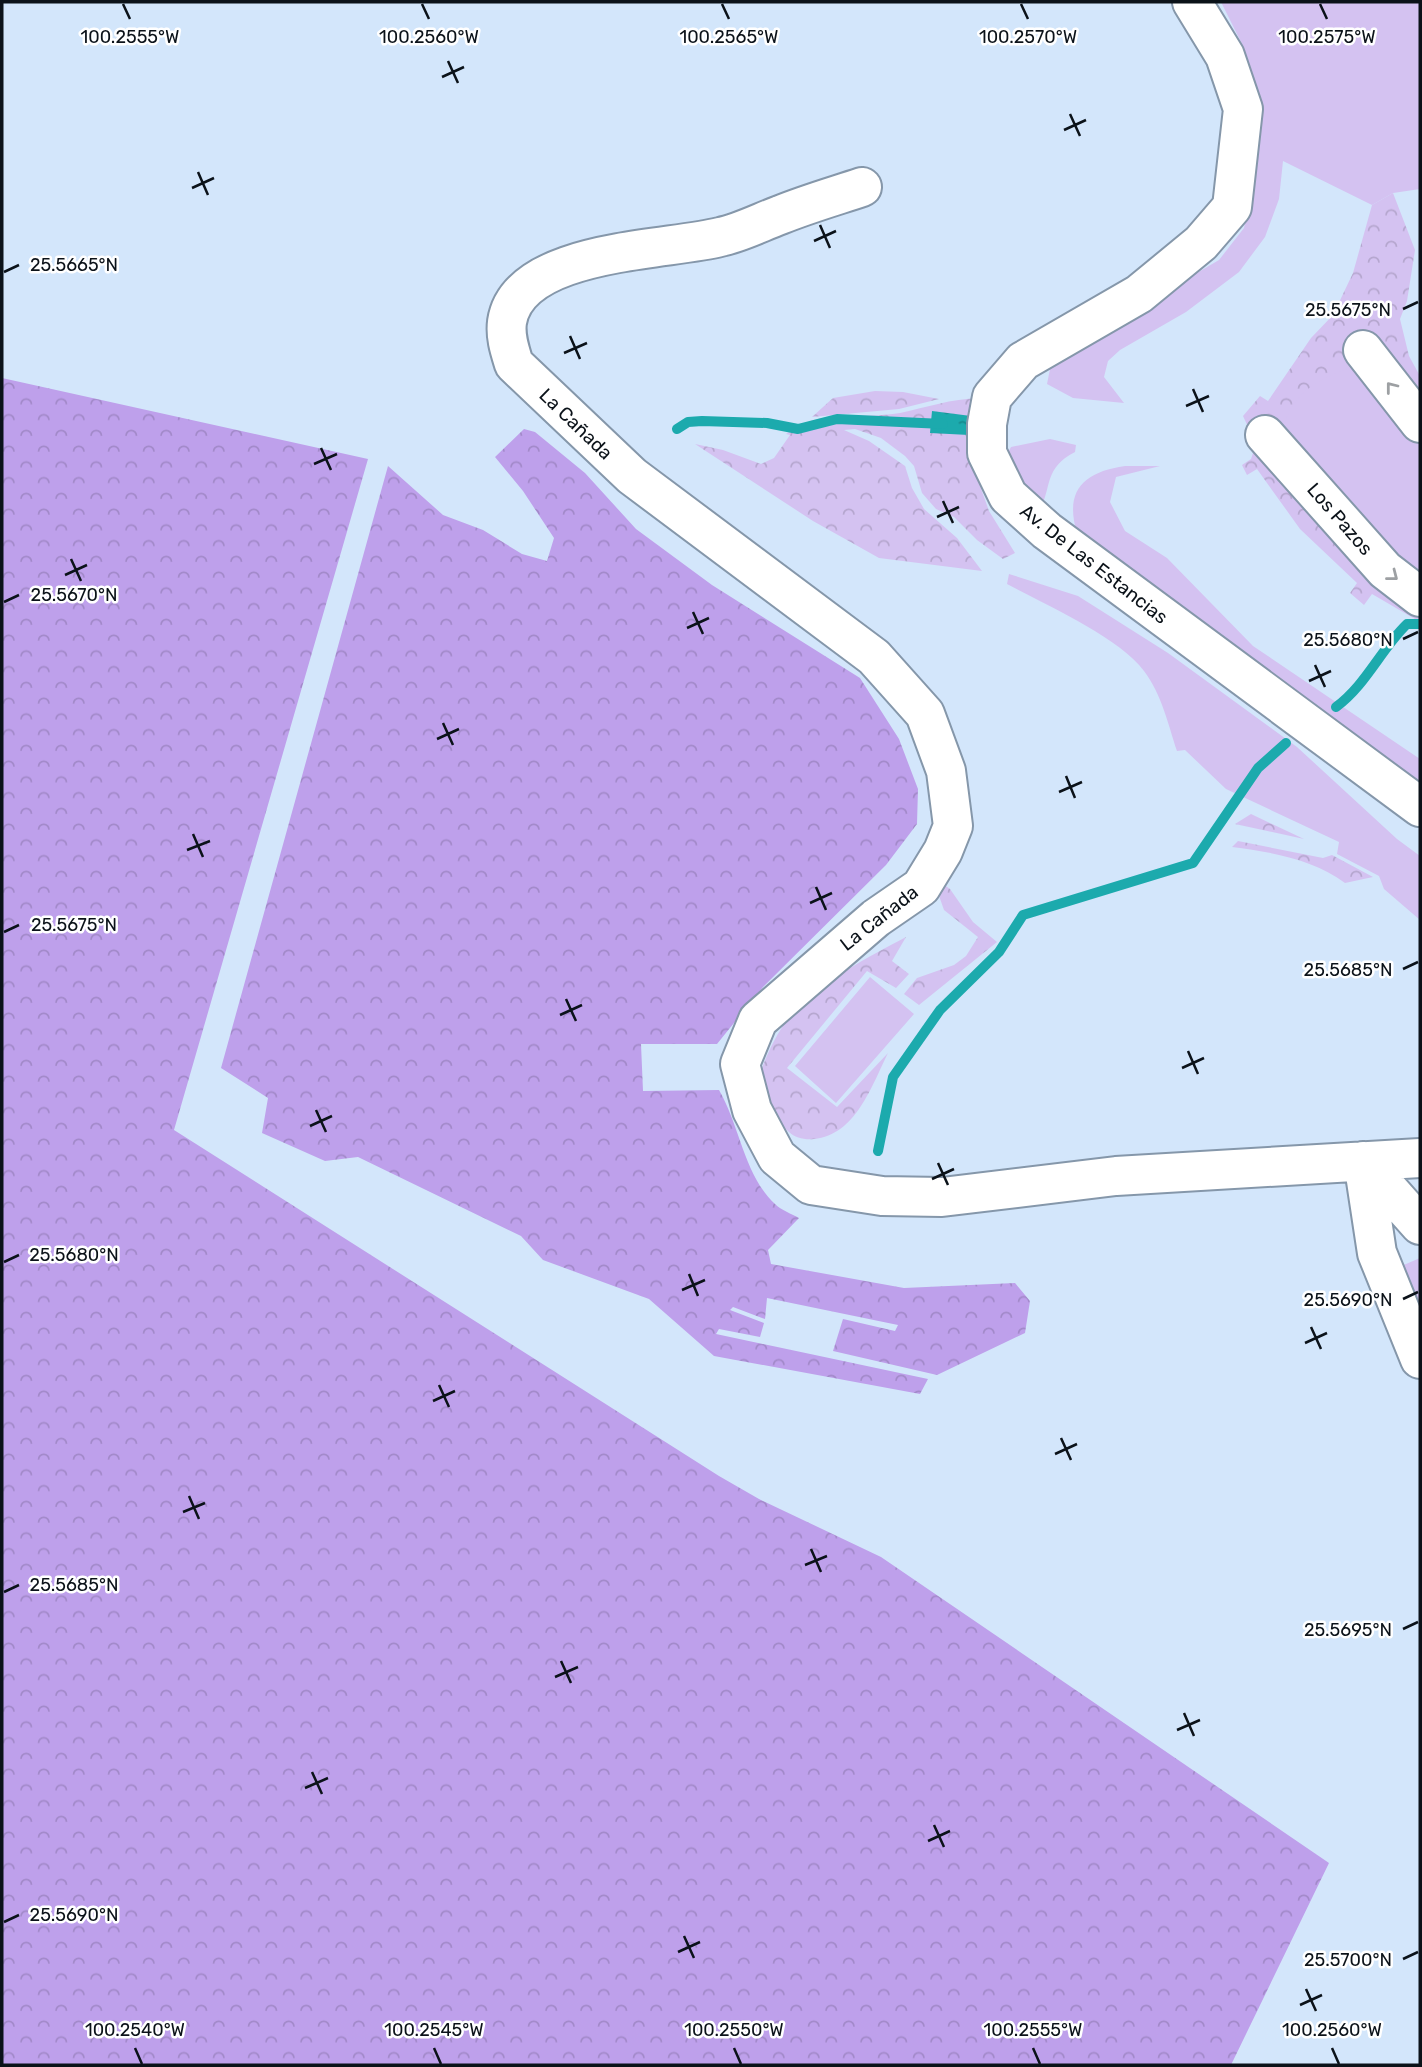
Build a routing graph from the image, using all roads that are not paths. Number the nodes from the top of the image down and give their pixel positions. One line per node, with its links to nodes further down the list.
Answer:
1 (1192, 2): 7 (street, Av. De Las Estancias)
2 (862, 187): 9 (street, La Cañada)
3 (1363, 350): 4 (street, one-way to 3)
4 (1420, 423)
5 (1265, 435): 6 (street, Los Pazos, one-way to 6)
6 (1420, 597)
7 (1420, 807)
8 (1420, 1158): 9 (street, La Cañada)
9 (1363, 1161): 10 (street); 12 (street)
10 (1420, 1225)
11 (1420, 1238): 12 (street)
12 (1377, 1253): 13 (street)
13 (1420, 1359)

